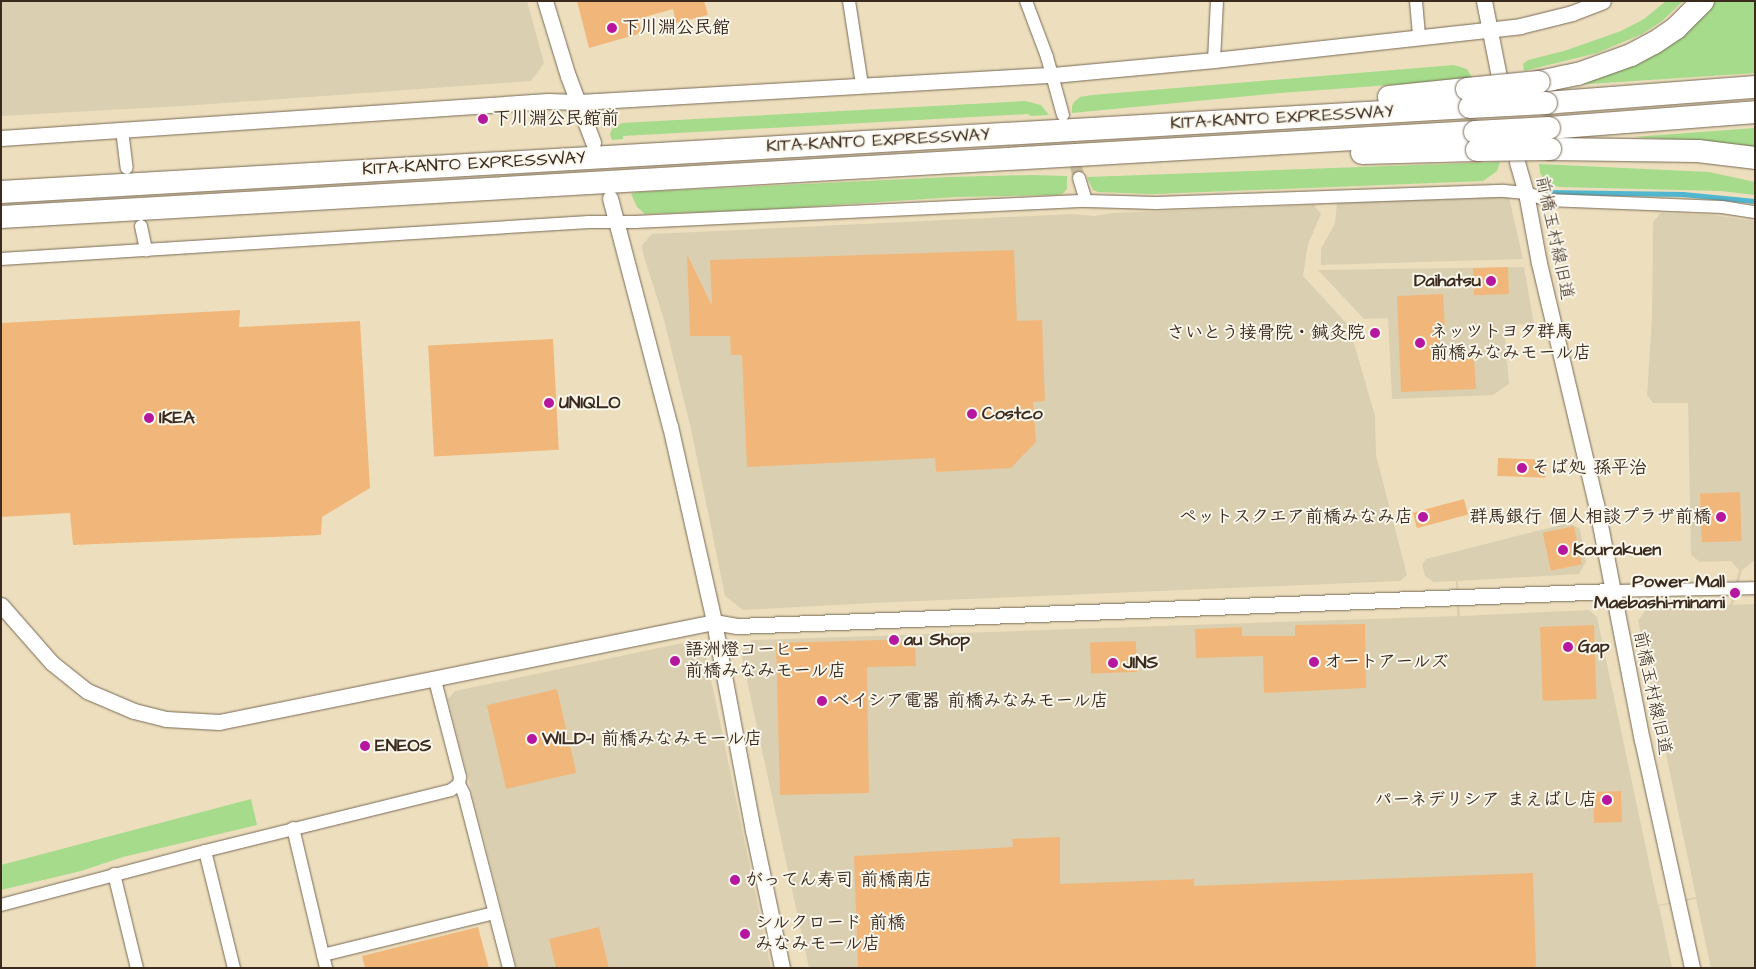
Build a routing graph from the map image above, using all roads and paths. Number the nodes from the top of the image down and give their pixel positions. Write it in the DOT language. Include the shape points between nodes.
graph roads {
  1 [pos="545,1"];
  2 [pos="850,1"];
  3 [pos="1026,1"];
  4 [pos="1217,1"];
  5 [pos="1416,1"];
  6 [pos="1484,1"];
  7 [pos="1602,1"];
  8 [pos="1703,1"];
  9 [pos="1490,29"];
  10 [pos="1419,38"];
  11 [pos="1214,60"];
  12 [pos="1053,75"];
  13 [pos="1499,77"];
  14 [pos="862,85"];
  15 [pos="1755,87"];
  16 [pos="1542,92"];
  17 [pos="578,102"];
  18 [pos="1755,112"];
  19 [pos="1063,115"];
  20 [pos="122,130"];
  21 [pos="1,138"];
  22 [pos="1550,138"];
  23 [pos="593,142"];
  24 [pos="1755,158"];
  25 [pos="1517,162"];
  26 [pos="127,168"];
  27 [pos="1079,178"];
  28 [pos="1,192"];
  29 [pos="1526,193"];
  30 [pos="610,198"];
  31 [pos="1086,201"];
  32 [pos="1755,212"];
  33 [pos="1,218"];
  34 [pos="618,221"];
  35 [pos="141,226"];
  36 [pos="146,250"];
  37 [pos="1,259"];
  38 [pos="1755,588"];
  39 [pos="1612,591"];
  40 [pos="1,605"];
  41 [pos="714,622"];
  42 [pos="435,680"];
  43 [pos="459,784"];
  44 [pos="293,828"];
  45 [pos="205,851"];
  46 [pos="114,874"];
  47 [pos="1,905"];
  48 [pos="494,913"];
  49 [pos="325,962"];
  50 [pos="137,968"];
  51 [pos="234,968"];
  52 [pos="509,968"];
  53 [pos="782,968"];
  54 [pos="1692,968"];
  1 -- 17 [label="street"];
  2 -- 14 [label="street"];
  3 -- 12 [label="street"];
  4 -- 11 [label="street"];
  5 -- 10 [label="street"];
  6 -- 9 [label="street"];
  7 -- 9 [label="street" via="1572,14"];
  8 -- 16 [label="highway" via="1676,28 1654,43"];
  9 -- 10 [label="street"];
  9 -- 13 [label="street"];
  10 -- 11 [label="street"];
  11 -- 12 [label="street"];
  12 -- 14 [label="street"];
  12 -- 19 [label="street"];
  14 -- 17 [label="street"];
  15 -- 16 [label="highway"];
  16 -- 28 [label="highway, KITA-KANTO EXPRESSWAY, bridge" via="1128,127"];
  17 -- 20 [label="street" via="548,101"];
  17 -- 23 [label="street"];
  18 -- 22 [label="highway"];
  20 -- 21 [label="street"];
  20 -- 26 [label="street"];
  22 -- 24 [label="highway"];
  22 -- 33 [label="highway, KITA-KANTO EXPRESSWAY, bridge" via="1476,141 1364,153 1156,150"];
  25 -- 29 [label="street, 前橋玉村線旧道"];
  27 -- 31 [label="street"];
  29 -- 31 [label="street" via="1495,191 1156,203"];
  29 -- 32 [label="street" via="1546,200 1712,207"];
  29 -- 39 [label="street, 前橋玉村線旧道" via="1539,263 1596,504"];
  30 -- 34 [label="street"];
  31 -- 34 [label="street"];
  34 -- 36 [label="street"];
  34 -- 41 [label="street" via="634,296 670,426"];
  35 -- 36 [label="street"];
  36 -- 37 [label="street"];
  38 -- 39 [label="street"];
  39 -- 41 [label="street" via="737,626"];
  39 -- 54 [label="street, 前橋玉村線旧道"];
  40 -- 42 [label="street" via="52,663 87,691 134,711 166,719 219,722"];
  41 -- 42 [label="street"];
  41 -- 53 [label="street"];
  42 -- 43 [label="street" via="460,777"];
  43 -- 44 [label="street" via="451,790"];
  43 -- 48 [label="street"];
  44 -- 45 [label="street"];
  44 -- 49 [label="street"];
  45 -- 46 [label="street"];
  45 -- 51 [label="street"];
  46 -- 47 [label="street"];
  46 -- 50 [label="street"];
  48 -- 49 [label="street"];
  48 -- 52 [label="street"];
}
